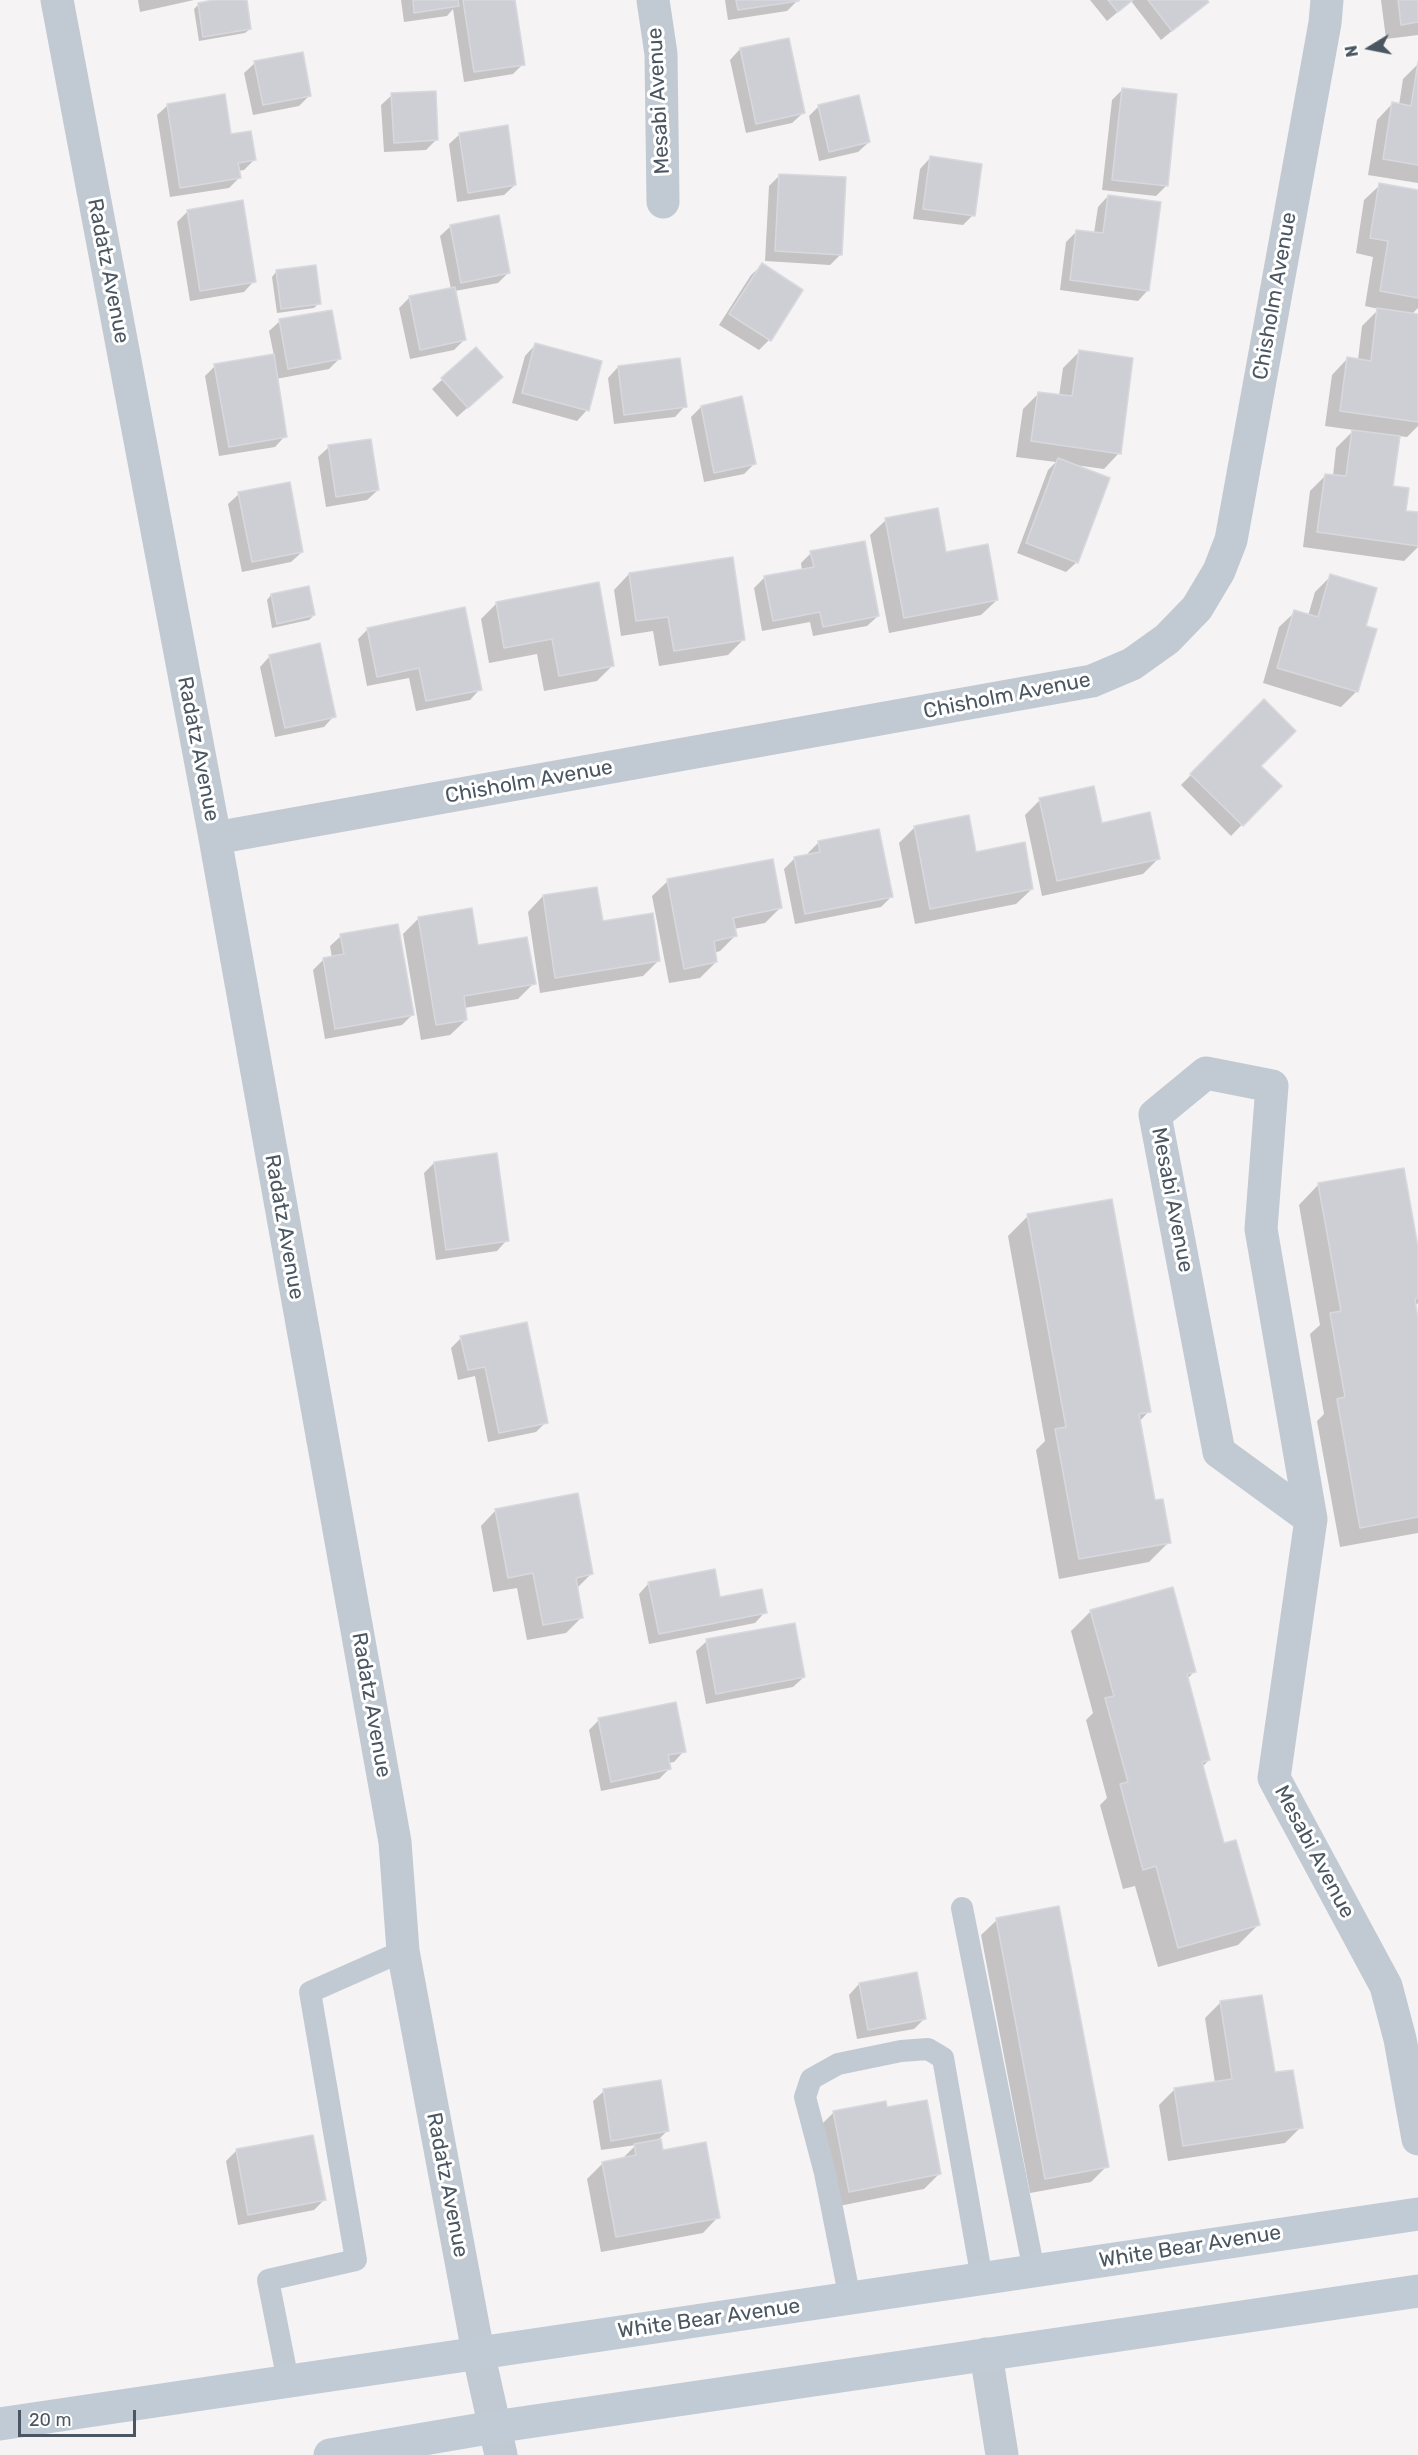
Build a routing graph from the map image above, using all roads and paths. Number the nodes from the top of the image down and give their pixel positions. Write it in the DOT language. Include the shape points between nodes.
graph roads {
  1 [pos="57,0"];
  2 [pos="653,0"];
  3 [pos="1327,0"];
  4 [pos="663,202"];
  5 [pos="215,838"];
  6 [pos="1311,1519"];
  7 [pos="962,1908"];
  8 [pos="403,1951"];
  9 [pos="1418,2139"];
  10 [pos="1418,2214"];
  11 [pos="1034,2271"];
  12 [pos="982,2279"];
  13 [pos="1418,2290"];
  14 [pos="850,2299"];
  15 [pos="478,2352"];
  16 [pos="986,2354"];
  17 [pos="288,2381"];
  18 [pos="0,2424"];
  19 [pos="498,2441"];
  20 [pos="330,2455"];
  21 [pos="1002,2455"];
  1 -- 5 [label="street, Radatz Avenue"];
  2 -- 4 [label="street, Mesabi Avenue" via="661,54"];
  3 -- 5 [label="street, Chisholm Avenue" via="1231,540 1219,571 1197,608 1167,639 1132,664 1092,681"];
  5 -- 8 [label="street, Radatz Avenue" via="395,1842"];
  6 -- 6 [label="street, Mesabi Avenue" via="1261,1229 1272,1086 1206,1073 1155,1115 1219,1452"];
  6 -- 9 [label="street, Mesabi Avenue" via="1274,1778 1386,1986"];
  7 -- 11 [label="lane"];
  8 -- 15 [label="street, Radatz Avenue"];
  8 -- 17 [label="lane" via="310,1992 356,2260 268,2280"];
  10 -- 11 [label="main road, White Bear Avenue"];
  11 -- 12 [label="main road, White Bear Avenue"];
  12 -- 14 [label="main road, White Bear Avenue"];
  12 -- 14 [label="lane" via="942,2058 928,2049 901,2051 838,2064 811,2079 805,2097"];
  13 -- 16 [label="main road"];
  14 -- 15 [label="main road, White Bear Avenue"];
  15 -- 17 [label="main road, White Bear Avenue"];
  15 -- 19 [label="street, Radatz Avenue"];
  16 -- 19 [label="main road"];
  16 -- 21 [label="street"];
  17 -- 18 [label="main road, White Bear Avenue"];
  19 -- 20 [label="main road"];
}
